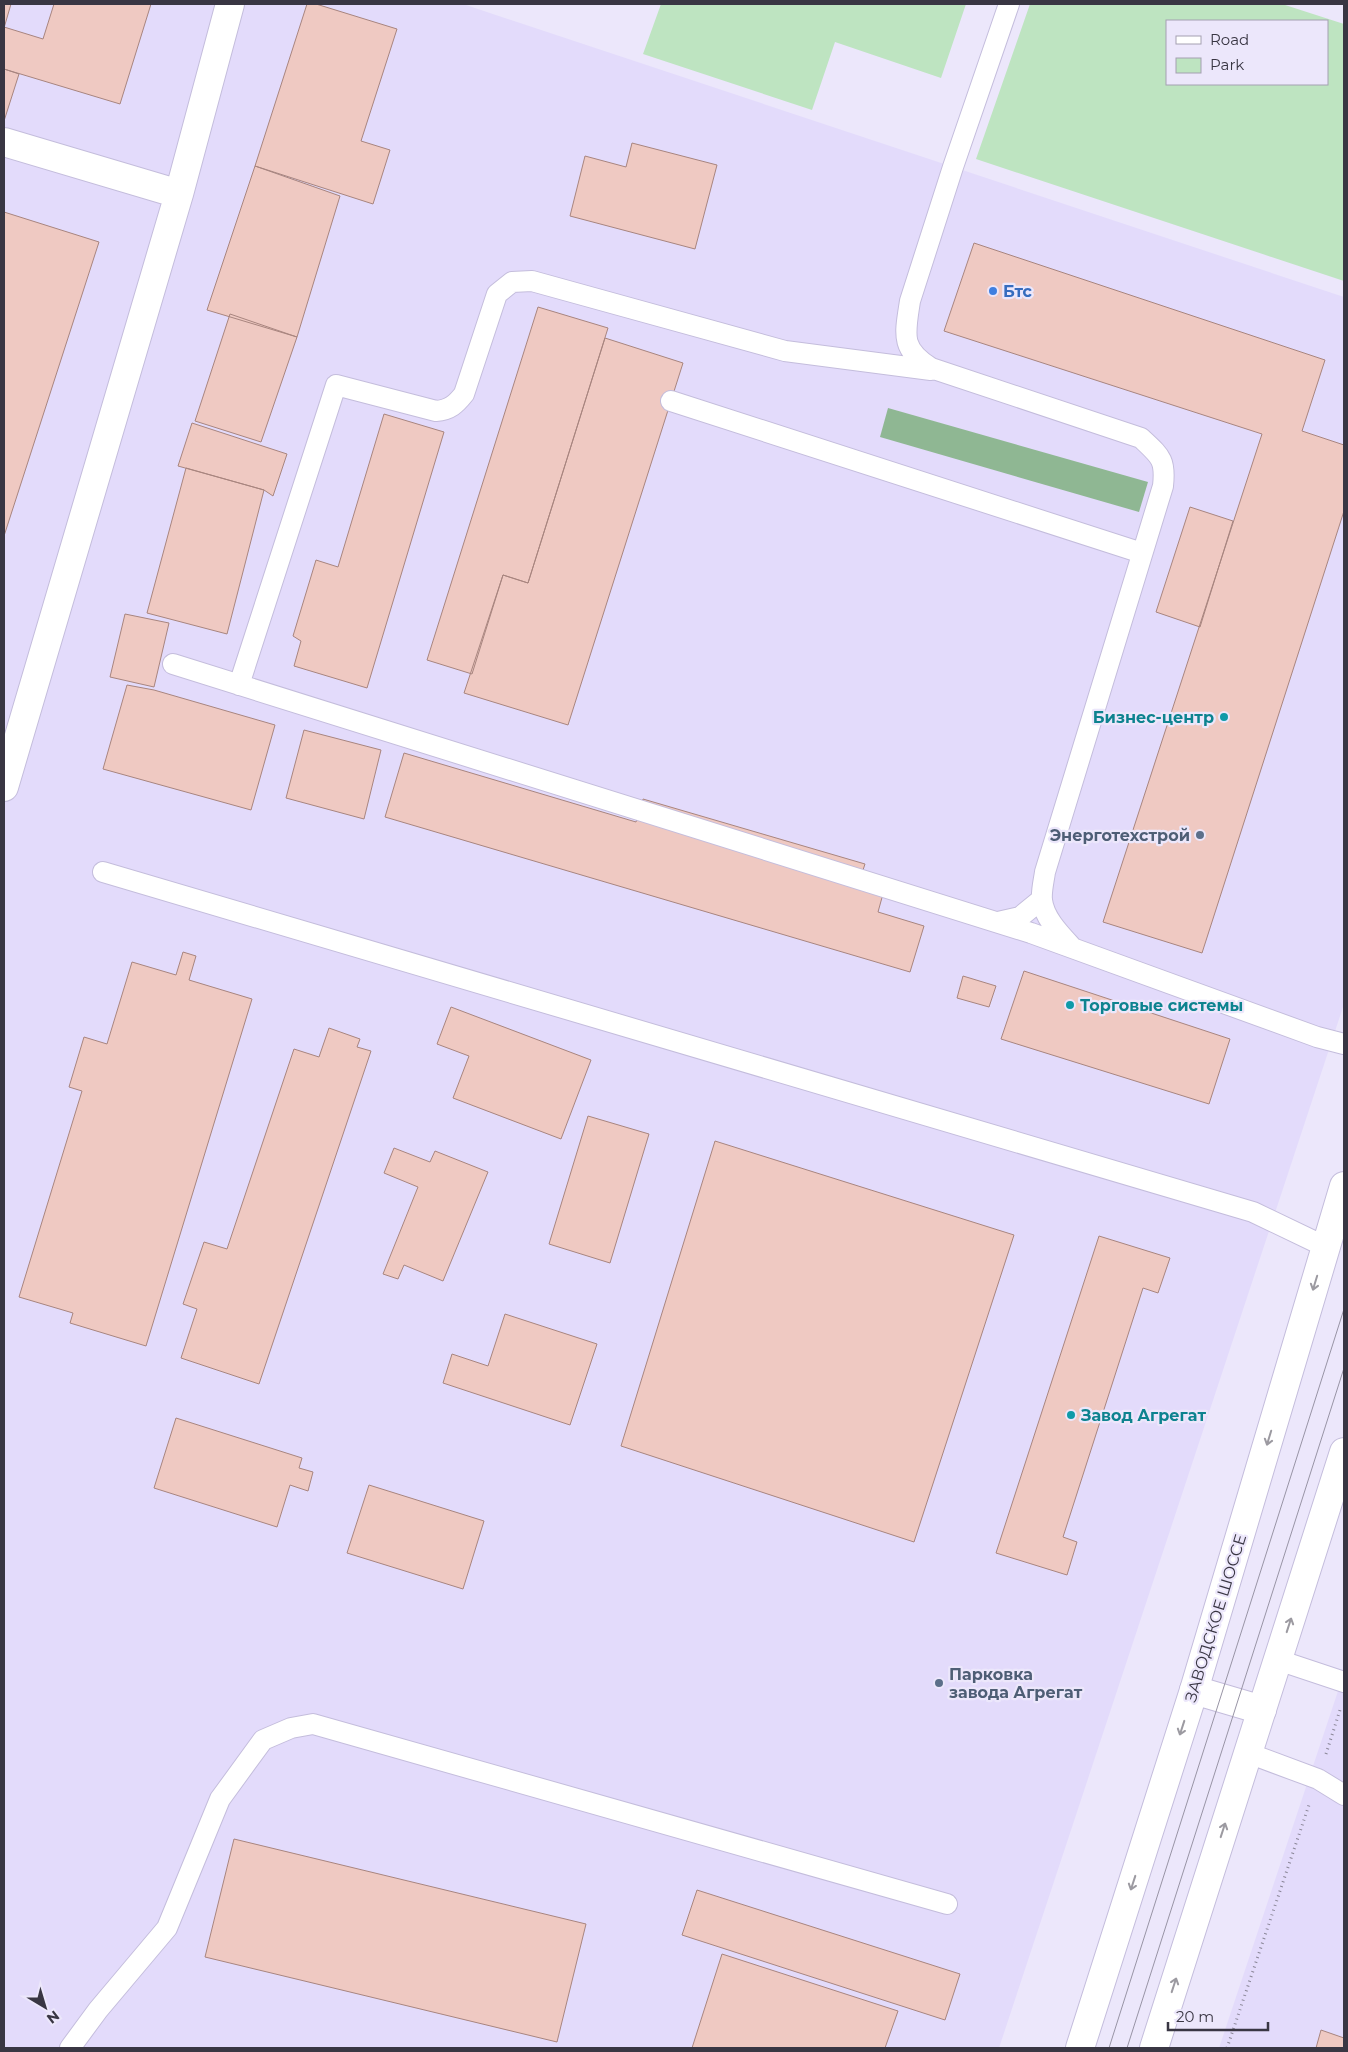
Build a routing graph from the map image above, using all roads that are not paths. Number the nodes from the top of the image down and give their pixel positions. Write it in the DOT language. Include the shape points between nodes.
graph roads {
  1 [pos="230,4"];
  2 [pos="1009,4"];
  3 [pos="4,142"];
  4 [pos="179,194"];
  5 [pos="940,372"];
  6 [pos="670,401"];
  7 [pos="1142,553"];
  8 [pos="173,664"];
  9 [pos="240,685"];
  10 [pos="4,787"];
  11 [pos="103,872"];
  12 [pos="1042,899"];
  13 [pos="998,922"];
  14 [pos="1072,948"];
  15 [pos="1344,1044"];
  16 [pos="1344,1186"];
  17 [pos="1326,1247"];
  18 [pos="1344,1452"];
  19 [pos="1278,1660"];
  20 [pos="1344,1682"];
  21 [pos="1194,1690"];
  22 [pos="1262,1710"];
  23 [pos="1248,1753"];
  24 [pos="1344,1795"];
  25 [pos="947,1904"];
  26 [pos="70,2048"];
  27 [pos="1080,2048"];
  28 [pos="1154,2048"];
  1 -- 4 [label="main road"];
  2 -- 5 [label="lane" via="910,301 907,344 918,360"];
  3 -- 4 [label="main road"];
  4 -- 10 [label="main road"];
  5 -- 7 [label="lane" via="1141,438 1157,453 1165,468 1163,486"];
  5 -- 9 [label="lane" via="785,350 532,281 512,282 498,294 464,394 456,405 436,411 336,385"];
  6 -- 7 [label="lane"];
  7 -- 12 [label="lane" via="1046,872"];
  8 -- 9 [label="lane"];
  9 -- 13 [label="lane"];
  11 -- 17 [label="lane" via="1253,1212"];
  12 -- 13 [label="lane" via="1020,917"];
  12 -- 14 [label="lane" via="1047,915"];
  13 -- 14 [label="lane"];
  14 -- 15 [label="lane"];
  16 -- 17 [label="main road, ЗАВОДСКОЕ ШОССЕ"];
  17 -- 21 [label="main road, ЗАВОДСКОЕ ШОССЕ, one-way"];
  19 -- 18 [label="main road, one-way"];
  19 -- 20 [label="lane"];
  19 -- 22 [label="main road"];
  21 -- 22 [label="main road"];
  21 -- 27 [label="main road, ЗАВОДСКОЕ ШОССЕ, one-way"];
  22 -- 23 [label="main road"];
  23 -- 24 [label="lane" via="1318,1779"];
  28 -- 23 [label="main road, one-way"];
  25 -- 26 [label="lane" via="313,1724 292,1728 264,1740 220,1799 167,1928"];
}
